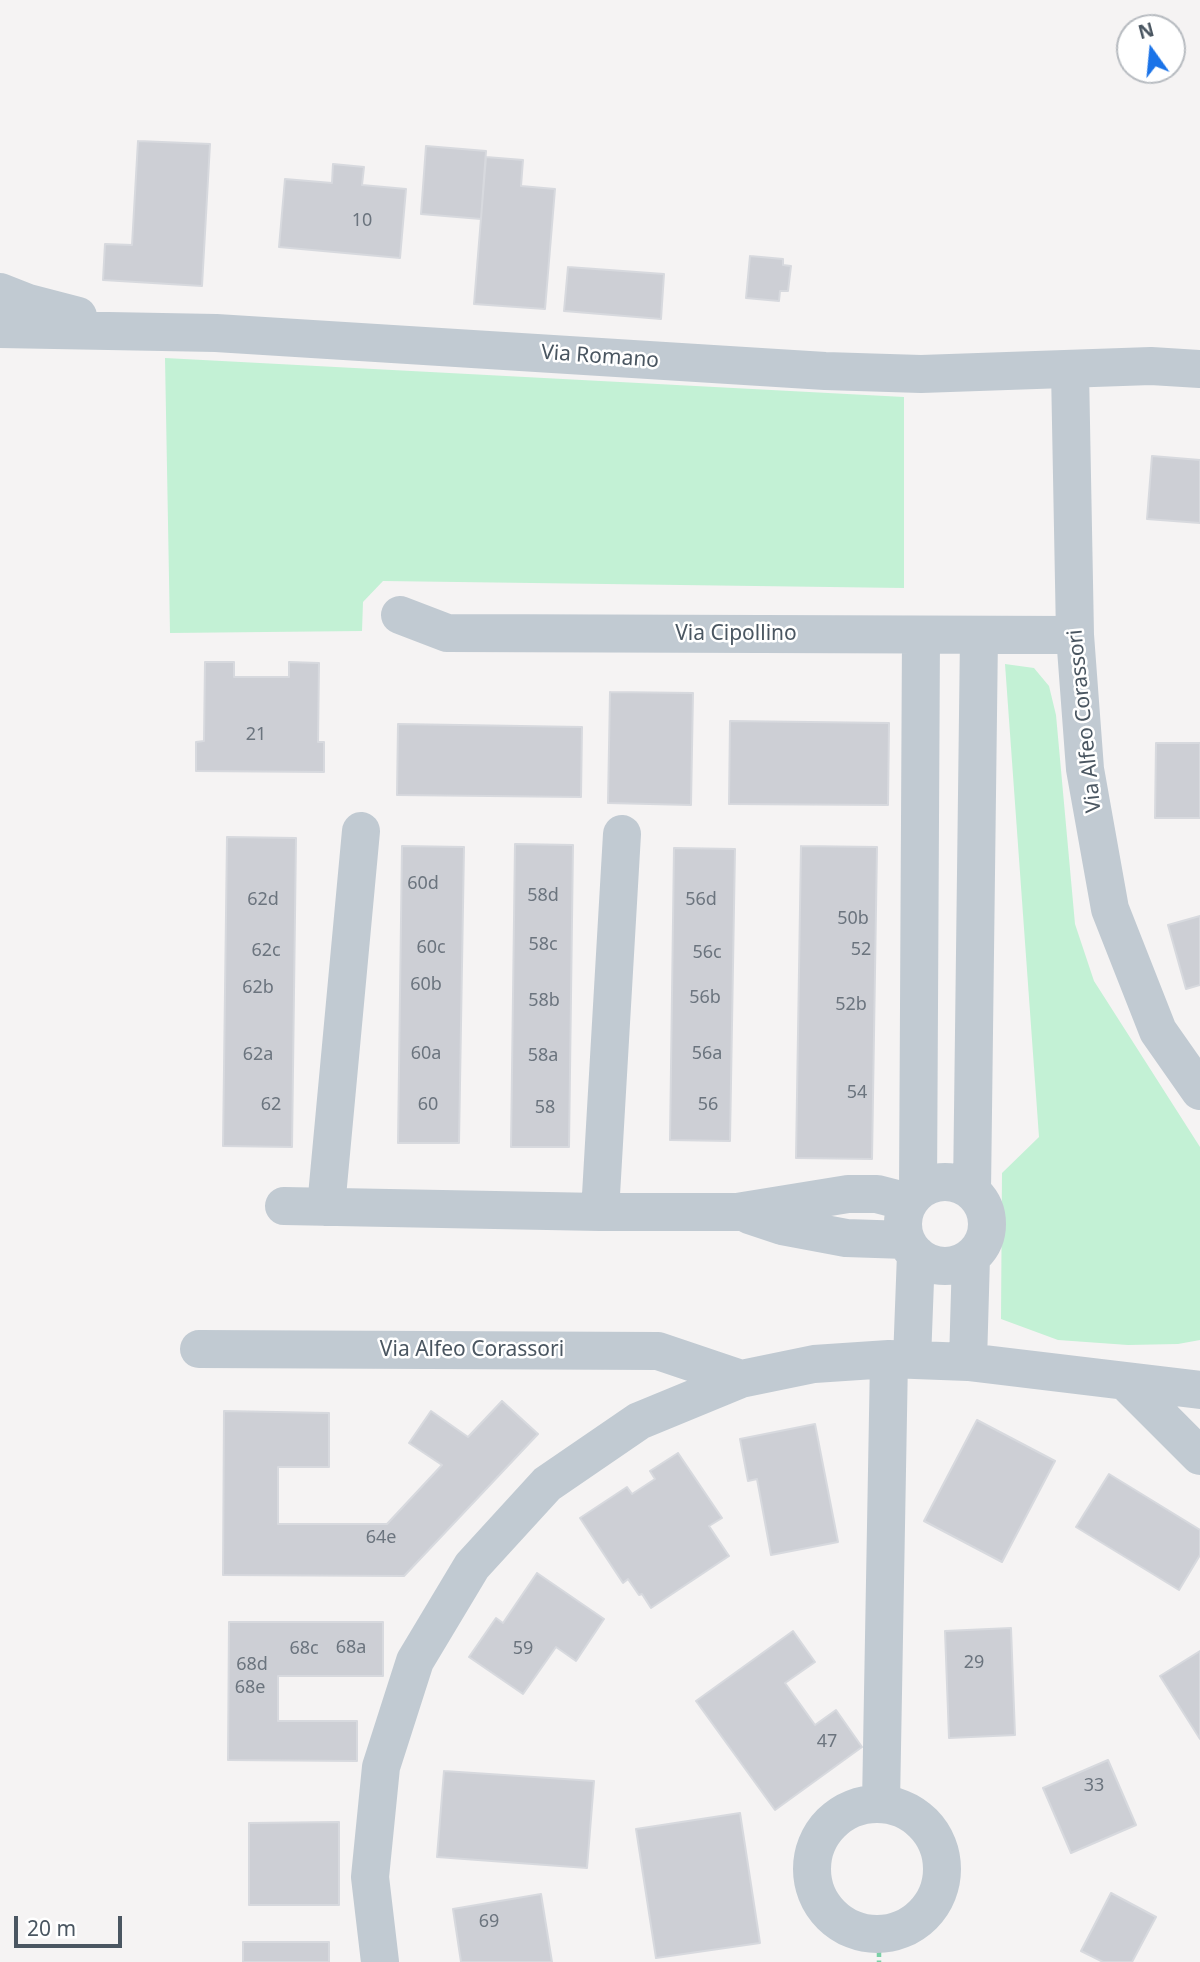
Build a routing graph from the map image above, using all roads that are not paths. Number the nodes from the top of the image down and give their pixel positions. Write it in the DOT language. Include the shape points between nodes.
graph roads {
  1 [pos="0,292"];
  2 [pos="0,329"];
  3 [pos="134,330"];
  4 [pos="1200,369"];
  5 [pos="1070,370"];
  6 [pos="400,615"];
  7 [pos="921,635"];
  8 [pos="979,635"];
  9 [pos="1075,635"];
  10 [pos="361,831"];
  11 [pos="622,834"];
  12 [pos="1200,1091"];
  13 [pos="972,1192"];
  14 [pos="913,1196"];
  15 [pos="284,1206"];
  16 [pos="326,1207"];
  17 [pos="600,1212"];
  18 [pos="737,1212"];
  19 [pos="911,1247"];
  20 [pos="971,1257"];
  21 [pos="198,1349"];
  22 [pos="900,1360"];
  23 [pos="968,1362"];
  24 [pos="741,1379"];
  25 [pos="1125,1381"];
  26 [pos="1200,1390"];
  27 [pos="1200,1456"];
  28 [pos="881,1804"];
  29 [pos="879,1948"];
  30 [pos="380,1962"];
  1 -- 3 [label="street"];
  2 -- 3 [label="street, Via Romano"];
  3 -- 5 [label="street, Via Romano" via="825,371"];
  4 -- 5 [label="street, Via Romano"];
  5 -- 9 [label="street, Via Alfeo Corassori"];
  6 -- 7 [label="street, Via Cipollino" via="447,633"];
  7 -- 8 [label="street, Via Cipollino"];
  7 -- 14 [label="street"];
  8 -- 9 [label="street, Via Cipollino"];
  8 -- 13 [label="street"];
  9 -- 12 [label="street, Via Alfeo Corassori" via="1085,769 1110,909 1157,1031"];
  10 -- 16 [label="street"];
  11 -- 17 [label="street"];
  13 -- 14 [label="street" via="951,1182 928,1185"];
  13 -- 20 [label="street" via="980,1200 987,1224 985,1237"];
  14 -- 18 [label="street" via="848,1194"];
  14 -- 19 [label="street" via="902,1227"];
  15 -- 16 [label="street"];
  16 -- 17 [label="street"];
  17 -- 18 [label="street"];
  18 -- 19 [label="street" via="782,1226"];
  19 -- 20 [label="street" via="937,1265 949,1266"];
  19 -- 22 [label="street"];
  20 -- 23 [label="street"];
  21 -- 24 [label="street, Via Alfeo Corassori" via="659,1351"];
  22 -- 23 [label="street"];
  22 -- 24 [label="street" via="814,1364"];
  22 -- 28 [label="street"];
  23 -- 25 [label="street"];
  24 -- 30 [label="street" via="639,1421 547,1485 472,1566 415,1661 381,1767 370,1877"];
  25 -- 26 [label="street"];
  25 -- 27 [label="street"];
  28 -- 29 [label="street" via="902,1809 921,1821 935,1839 942,1859 942,1881 934,1902 919,1919"];
  28 -- 29 [label="street" via="860,1806 825,1829 812,1868 824,1908"];
}
